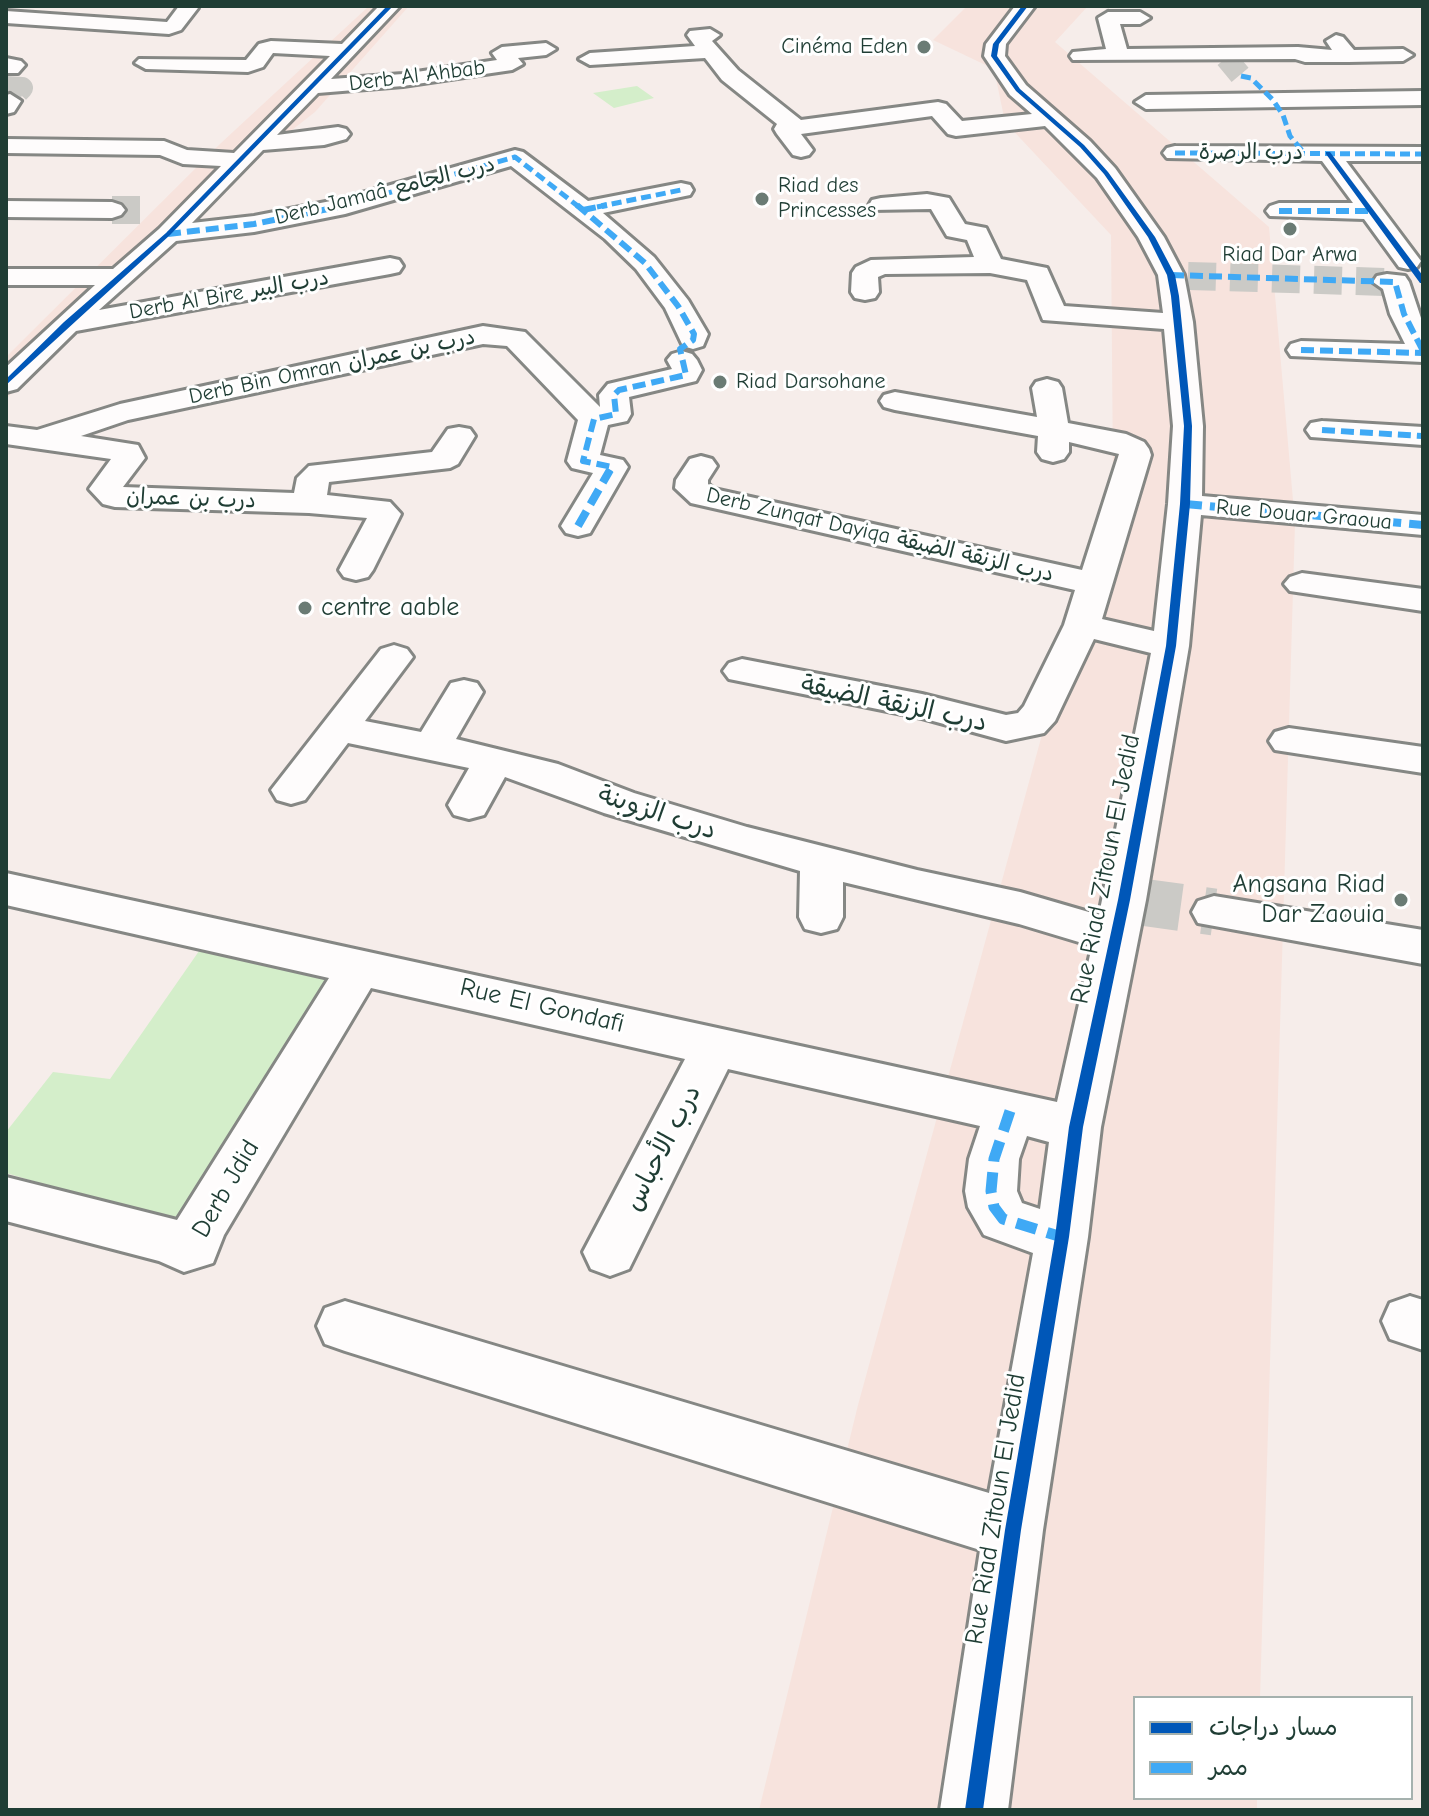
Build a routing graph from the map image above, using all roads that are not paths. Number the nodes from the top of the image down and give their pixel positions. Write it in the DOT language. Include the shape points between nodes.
graph roads {
  1 [pos="390,6"];
  2 [pos="1025,6"];
  3 [pos="188,8"];
  4 [pos="105,15"];
  5 [pos="6,17"];
  6 [pos="1140,18"];
  7 [pos="546,49"];
  8 [pos="344,50"];
  9 [pos="1403,55"];
  10 [pos="1080,56"];
  11 [pos="1118,56"];
  12 [pos="1230,56"];
  13 [pos="590,59"];
  14 [pos="146,63"];
  15 [pos="309,87"];
  16 [pos="1423,98"];
  17 [pos="1274,101"];
  18 [pos="1146,102"];
  19 [pos="1052,118"];
  20 [pos="795,127"];
  21 [pos="338,134"];
  22 [pos="801,150"];
  23 [pos="246,152"];
  24 [pos="1175,153"];
  25 [pos="1316,153"];
  26 [pos="1423,154"];
  27 [pos="10,156"];
  28 [pos="681,190"];
  29 [pos="881,205"];
  30 [pos="6,209"];
  31 [pos="112,210"];
  32 [pos="583,210"];
  33 [pos="1279,211"];
  34 [pos="1370,211"];
  35 [pos="166,222"];
  36 [pos="990,265"];
  37 [pos="390,266"];
  38 [pos="6,277"];
  39 [pos="118,277"];
  40 [pos="1409,277"];
  41 [pos="865,292"];
  42 [pos="1179,322"];
  43 [pos="67,324"];
  44 [pos="1301,350"];
  45 [pos="1423,352"];
  46 [pos="20,357"];
  47 [pos="6,383"];
  48 [pos="1047,388"];
  49 [pos="895,401"];
  50 [pos="594,419"];
  51 [pos="1322,430"];
  52 [pos="6,435"];
  53 [pos="459,436"];
  54 [pos="1423,436"];
  55 [pos="41,439"];
  56 [pos="1053,441"];
  57 [pos="701,466"];
  58 [pos="309,503"];
  59 [pos="1185,504"];
  60 [pos="1423,525"];
  61 [pos="578,526"];
  62 [pos="356,570"];
  63 [pos="1095,584"];
  64 [pos="1302,584"];
  65 [pos="1423,600"];
  66 [pos="1082,625"];
  67 [pos="1171,646"];
  68 [pos="394,657"];
  69 [pos="742,671"];
  70 [pos="464,692"];
  71 [pos="341,729"];
  72 [pos="1289,741"];
  73 [pos="432,747"];
  74 [pos="494,760"];
  75 [pos="1423,760"];
  76 [pos="291,790"];
  77 [pos="469,805"];
  78 [pos="822,860"];
  79 [pos="6,889"];
  80 [pos="1125,912"];
  81 [pos="1214,912"];
  82 [pos="821,917"];
  83 [pos="1423,947"];
  84 [pos="361,966"];
  85 [pos="716,1045"];
  86 [pos="1010,1111"];
  87 [pos="1076,1127"];
  88 [pos="6,1199"];
  89 [pos="1062,1237"];
  90 [pos="610,1252"];
  91 [pos="345,1326"];
  92 [pos="1013,1530"];
  93 [pos="974,1810"];
  1 -- 8 [label="street"];
  2 -- 19 [label="street, Rue Riad Zitoun El Jedid" via="996,44 994,56 1018,90"];
  3 -- 4 [label="street" via="169,28"];
  4 -- 5 [label="street"];
  6 -- 11 [label="street" via="1108,18"];
  7 -- 15 [label="street, Derb Al Ahbab" via="502,53 518,72"];
  8 -- 14 [label="street" via="271,47 248,66"];
  8 -- 15 [label="street"];
  9 -- 12 [label="street" via="1342,48 1305,56"];
  10 -- 11 [label="street"];
  11 -- 12 [label="street"];
  12 -- 17 [label="street"];
  13 -- 20 [label="street" via="710,43 730,75"];
  15 -- 23 [label="street"];
  16 -- 17 [label="street"];
  17 -- 18 [label="street"];
  17 -- 25 [label="street" via="1290,136"];
  19 -- 20 [label="street" via="956,129 938,109"];
  19 -- 42 [label="street, Rue Riad Zitoun El Jedid" via="1106,173 1180,276"];
  20 -- 22 [label="street" via="785,129"];
  21 -- 23 [label="street"];
  23 -- 27 [label="street" via="183,157 164,148 31,146"];
  23 -- 35 [label="street" via="194,208"];
  24 -- 25 [label="street, درب الرصرة"];
  25 -- 26 [label="street, درب الرصرة"];
  25 -- 34 [label="street"];
  28 -- 32 [label="street"];
  29 -- 36 [label="street" via="940,203 956,231 977,233"];
  30 -- 31 [label="street"];
  32 -- 35 [label="street, Derb Jamaâ درب الجامع" via="515,157 345,206 254,224"];
  32 -- 50 [label="street, Derb Jamaâ درب الجامع" via="645,263 694,334 686,375 619,390 614,395 617,413"];
  33 -- 34 [label="street"];
  34 -- 40 [label="street"];
  35 -- 39 [label="street"];
  36 -- 41 [label="street" via="880,266 865,273"];
  36 -- 42 [label="street" via="1038,274 1053,314"];
  37 -- 43 [label="street, Derb Al Bire درب البير" via="318,288"];
  38 -- 39 [label="street"];
  39 -- 43 [label="street"];
  40 -- 45 [label="street" via="1404,314"];
  42 -- 59 [label="street, Rue Riad Zitoun El Jedid" via="1188,426"];
  43 -- 46 [label="street"];
  44 -- 45 [label="street"];
  46 -- 47 [label="street"];
  48 -- 56 [label="street"];
  49 -- 56 [label="street"];
  50 -- 55 [label="street, Derb Bin Omran درب بن عمران" via="515,338 483,335 120,413"];
  50 -- 61 [label="street, Derb Jamaâ درب الجامع" via="583,461 612,467"];
  51 -- 54 [label="street"];
  52 -- 55 [label="street, درب بن عمران"];
  53 -- 58 [label="street" via="439,461 320,473 313,478"];
  55 -- 58 [label="street, درب بن عمران" via="127,452 129,458 105,489 115,497"];
  56 -- 63 [label="street" via="1115,441 1135,455"];
  57 -- 63 [label="street, Derb Zunqat Dayiqa درب الزنقة الضيقة" via="691,488 703,496"];
  58 -- 62 [label="street, درب بن عمران" via="373,507 384,514"];
  59 -- 60 [label="street, Rue Douar Graoua"];
  59 -- 67 [label="street, Rue Riad Zitoun El Jedid"];
  63 -- 66 [label="street"];
  64 -- 65 [label="street"];
  66 -- 67 [label="street"];
  66 -- 69 [label="street, درب الزنقة الضيقة" via="1041,712 1030,724 1006,728"];
  67 -- 80 [label="street, Rue Riad Zitoun El Jedid"];
  68 -- 71 [label="street"];
  70 -- 73 [label="street"];
  71 -- 73 [label="street, درب الزوبنة"];
  71 -- 76 [label="street"];
  72 -- 75 [label="street"];
  73 -- 74 [label="street, درب الزوبنة"];
  74 -- 77 [label="street"];
  74 -- 78 [label="street, درب الزوبنة" via="619,803"];
  78 -- 80 [label="street, درب الزوبنة" via="1020,908"];
  78 -- 82 [label="street"];
  79 -- 84 [label="street, Rue El Gondafi"];
  80 -- 87 [label="street, Rue Riad Zitoun El Jedid"];
  81 -- 83 [label="street"];
  84 -- 85 [label="street, Rue El Gondafi"];
  84 -- 88 [label="street, Derb Jdid" via="199,1229 194,1246 184,1248"];
  85 -- 86 [label="street, Rue El Gondafi"];
  85 -- 90 [label="street, درب الأحباس"];
  86 -- 87 [label="street, Rue El Gondafi"];
  86 -- 89 [label="street" via="994,1159 994,1207 1003,1219"];
  87 -- 89 [label="street, Rue Riad Zitoun El Jedid"];
  89 -- 92 [label="street, Rue Riad Zitoun El Jedid"];
  91 -- 92 [label="street"];
  92 -- 93 [label="street, Rue Riad Zitoun El Jedid"];
}
